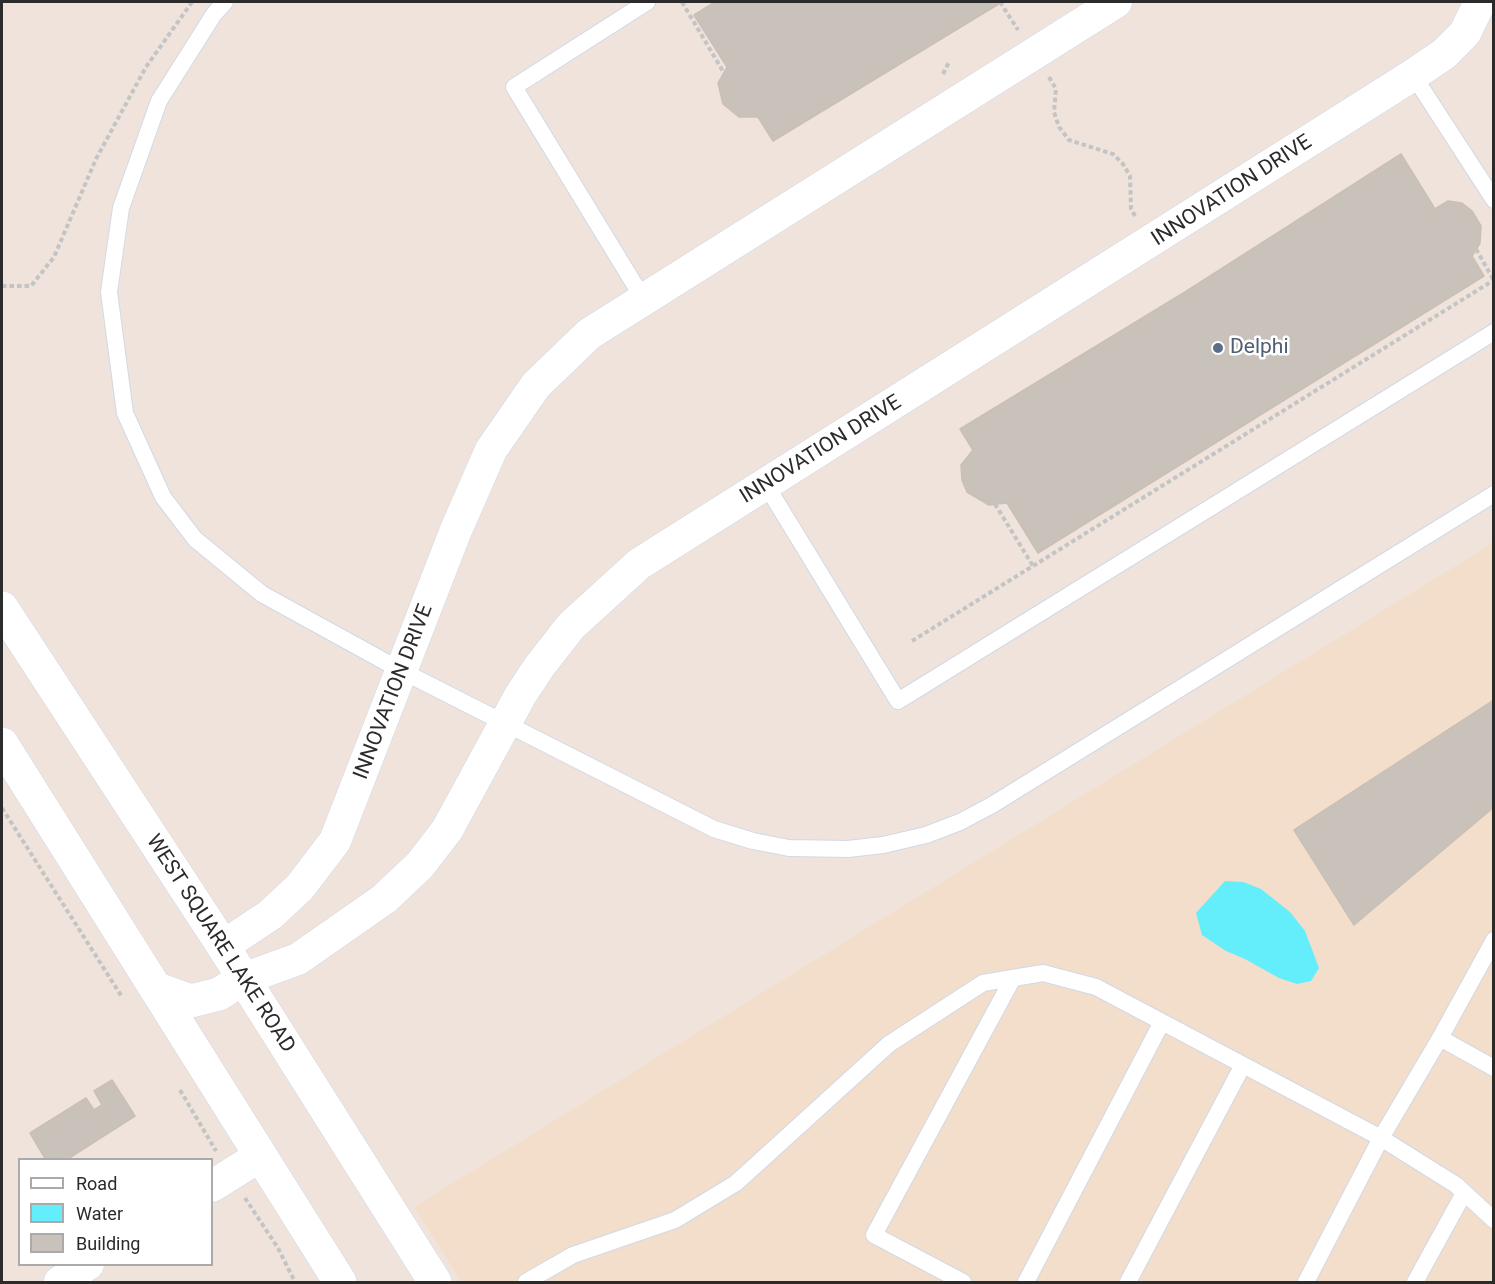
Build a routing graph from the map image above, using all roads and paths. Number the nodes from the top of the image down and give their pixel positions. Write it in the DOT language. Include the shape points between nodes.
graph roads {
  1 [pos="192,2"];
  2 [pos="225,2"];
  3 [pos="647,2"];
  4 [pos="682,2"];
  5 [pos="1000,2"];
  6 [pos="1116,2"];
  7 [pos="1480,2"];
  8 [pos="1022,37"];
  9 [pos="1042,70"];
  10 [pos="724,73"];
  11 [pos="1413,75"];
  12 [pos="1494,200"];
  13 [pos="1140,224"];
  14 [pos="1476,249"];
  15 [pos="1493,279"];
  16 [pos="2,286"];
  17 [pos="644,300"];
  18 [pos="1494,332"];
  19 [pos="766,485"];
  20 [pos="1494,494"];
  21 [pos="995,504"];
  22 [pos="1033,566"];
  23 [pos="2,608"];
  24 [pos="912,641"];
  25 [pos="402,671"];
  26 [pos="506,722"];
  27 [pos="2,744"];
  28 [pos="2,808"];
  29 [pos="1494,940"];
  30 [pos="223,946"];
  31 [pos="1013,978"];
  32 [pos="243,979"];
  33 [pos="155,988"];
  34 [pos="127,1006"];
  35 [pos="1162,1022"];
  36 [pos="1440,1038"];
  37 [pos="1243,1065"];
  38 [pos="1494,1068"];
  39 [pos="177,1084"];
  40 [pos="1381,1138"];
  41 [pos="217,1151"];
  42 [pos="260,1156"];
  43 [pos="213,1185"];
  44 [pos="1464,1193"];
  45 [pos="245,1199"];
  46 [pos="1494,1220"];
  47 [pos="85,1266"];
  48 [pos="60,1282"];
  49 [pos="295,1282"];
  50 [pos="340,1282"];
  51 [pos="435,1282"];
  52 [pos="526,1282"];
  53 [pos="963,1282"];
  54 [pos="1026,1282"];
  55 [pos="1128,1282"];
  56 [pos="1306,1282"];
  57 [pos="1415,1282"];
  1 -- 16 [label="path" via="146,67 96,159 54,257 31,286"];
  2 -- 25 [label="lane" via="159,101 121,208 109,292 125,413 163,497 195,539 262,594"];
  3 -- 17 [label="lane" via="514,87"];
  4 -- 10 [label="path"];
  5 -- 8 [label="path"];
  6 -- 17 [label="street, INNOVATION DRIVE"];
  7 -- 11 [label="street, INNOVATION DRIVE" via="1465,33 1444,54"];
  9 -- 13 [label="path" via="1056,89 1054,112 1069,140 1113,154 1130,176 1131,209"];
  11 -- 12 [label="lane"];
  11 -- 19 [label="street, INNOVATION DRIVE"];
  14 -- 15 [label="path"];
  15 -- 22 [label="path"];
  17 -- 25 [label="street, INNOVATION DRIVE" via="589,334 536,385 490,450"];
  18 -- 19 [label="lane" via="898,701"];
  19 -- 26 [label="street, INNOVATION DRIVE" via="639,564 571,626 539,667"];
  20 -- 26 [label="lane" via="992,805 926,835 883,845 789,848 714,829"];
  21 -- 22 [label="path"];
  22 -- 24 [label="path"];
  23 -- 30 [label="main road, WEST SQUARE LAKE ROAD"];
  25 -- 26 [label="lane"];
  25 -- 30 [label="street, INNOVATION DRIVE" via="335,841 300,887 270,915"];
  26 -- 32 [label="street, INNOVATION DRIVE" via="447,830 413,872 384,899 298,959"];
  27 -- 33 [label="main road"];
  28 -- 34 [label="path"];
  29 -- 36 [label="lane"];
  30 -- 32 [label="main road, WEST SQUARE LAKE ROAD"];
  31 -- 35 [label="lane" via="1043,973 1096,987"];
  31 -- 52 [label="lane" via="983,983 889,1044 736,1184 675,1220 573,1255"];
  31 -- 53 [label="lane" via="874,1235"];
  32 -- 33 [label="main road" via="219,994 191,1001"];
  32 -- 51 [label="main road, WEST SQUARE LAKE ROAD"];
  33 -- 42 [label="main road"];
  35 -- 37 [label="lane"];
  35 -- 54 [label="lane"];
  36 -- 38 [label="lane"];
  36 -- 40 [label="lane"];
  37 -- 40 [label="lane"];
  37 -- 55 [label="lane"];
  39 -- 41 [label="path"];
  40 -- 44 [label="lane"];
  40 -- 56 [label="lane"];
  42 -- 43 [label="street"];
  42 -- 50 [label="main road"];
  44 -- 46 [label="lane"];
  44 -- 57 [label="lane"];
  45 -- 49 [label="path"];
  47 -- 48 [label="street"];
}
